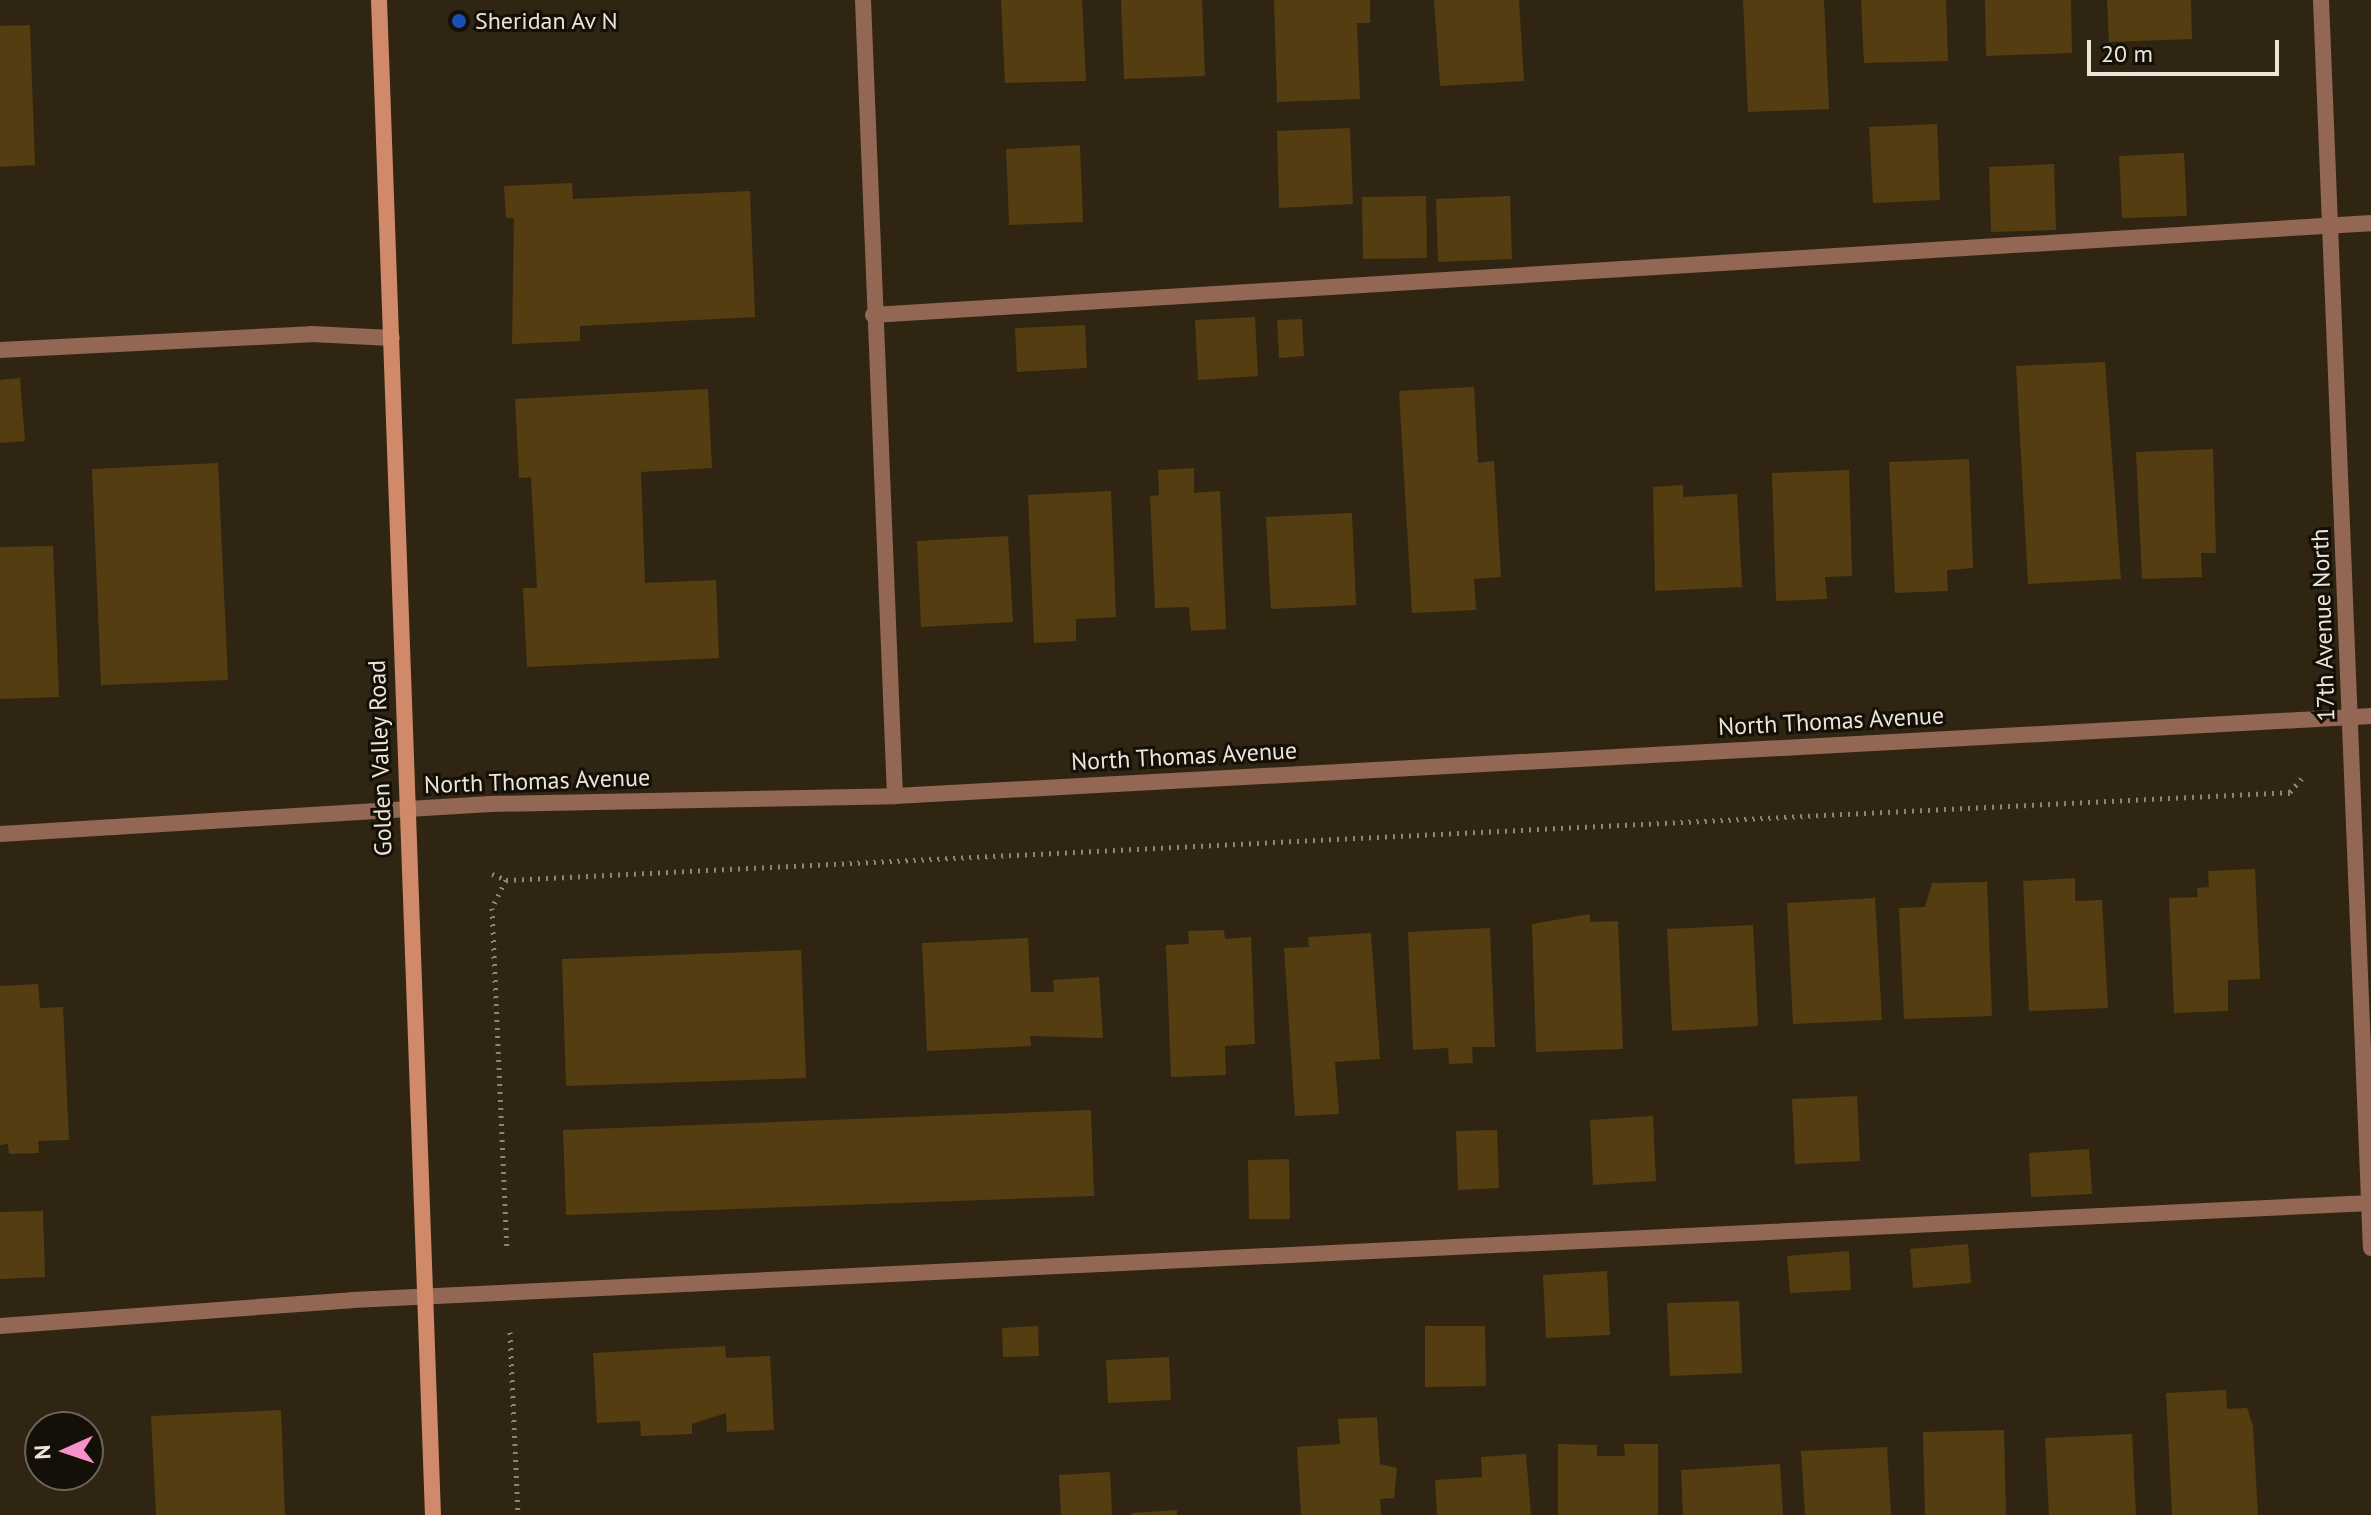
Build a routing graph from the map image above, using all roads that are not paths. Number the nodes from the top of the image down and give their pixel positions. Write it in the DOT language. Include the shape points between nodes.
graph roads {
  1 [pos="379,0"];
  2 [pos="863,0"];
  3 [pos="2321,0"];
  4 [pos="2371,223"];
  5 [pos="2332,224"];
  6 [pos="873,315"];
  7 [pos="392,338"];
  8 [pos="0,350"];
  9 [pos="2371,716"];
  10 [pos="2350,717"];
  11 [pos="895,796"];
  12 [pos="405,810"];
  13 [pos="0,834"];
  14 [pos="2370,1203"];
  15 [pos="2371,1248"];
  16 [pos="426,1301"];
  17 [pos="0,1326"];
  18 [pos="433,1515"];
  1 -- 7 [label="street, Golden Valley Road"];
  2 -- 6 [label="street"];
  3 -- 5 [label="street, 17th Avenue North"];
  4 -- 5 [label="street"];
  5 -- 6 [label="street"];
  5 -- 10 [label="street, 17th Avenue North"];
  6 -- 11 [label="street"];
  7 -- 8 [label="street" via="311,334"];
  7 -- 12 [label="street, Golden Valley Road"];
  9 -- 10 [label="street, North Thomas Avenue"];
  10 -- 11 [label="street, North Thomas Avenue"];
  10 -- 14 [label="street, 17th Avenue North"];
  11 -- 12 [label="street, North Thomas Avenue"];
  12 -- 13 [label="street, North Thomas Avenue"];
  12 -- 16 [label="street, Golden Valley Road"];
  14 -- 15 [label="street, 17th Avenue North"];
  14 -- 16 [label="street"];
  16 -- 17 [label="street" via="352,1300"];
  16 -- 18 [label="street, Golden Valley Road"];
}
